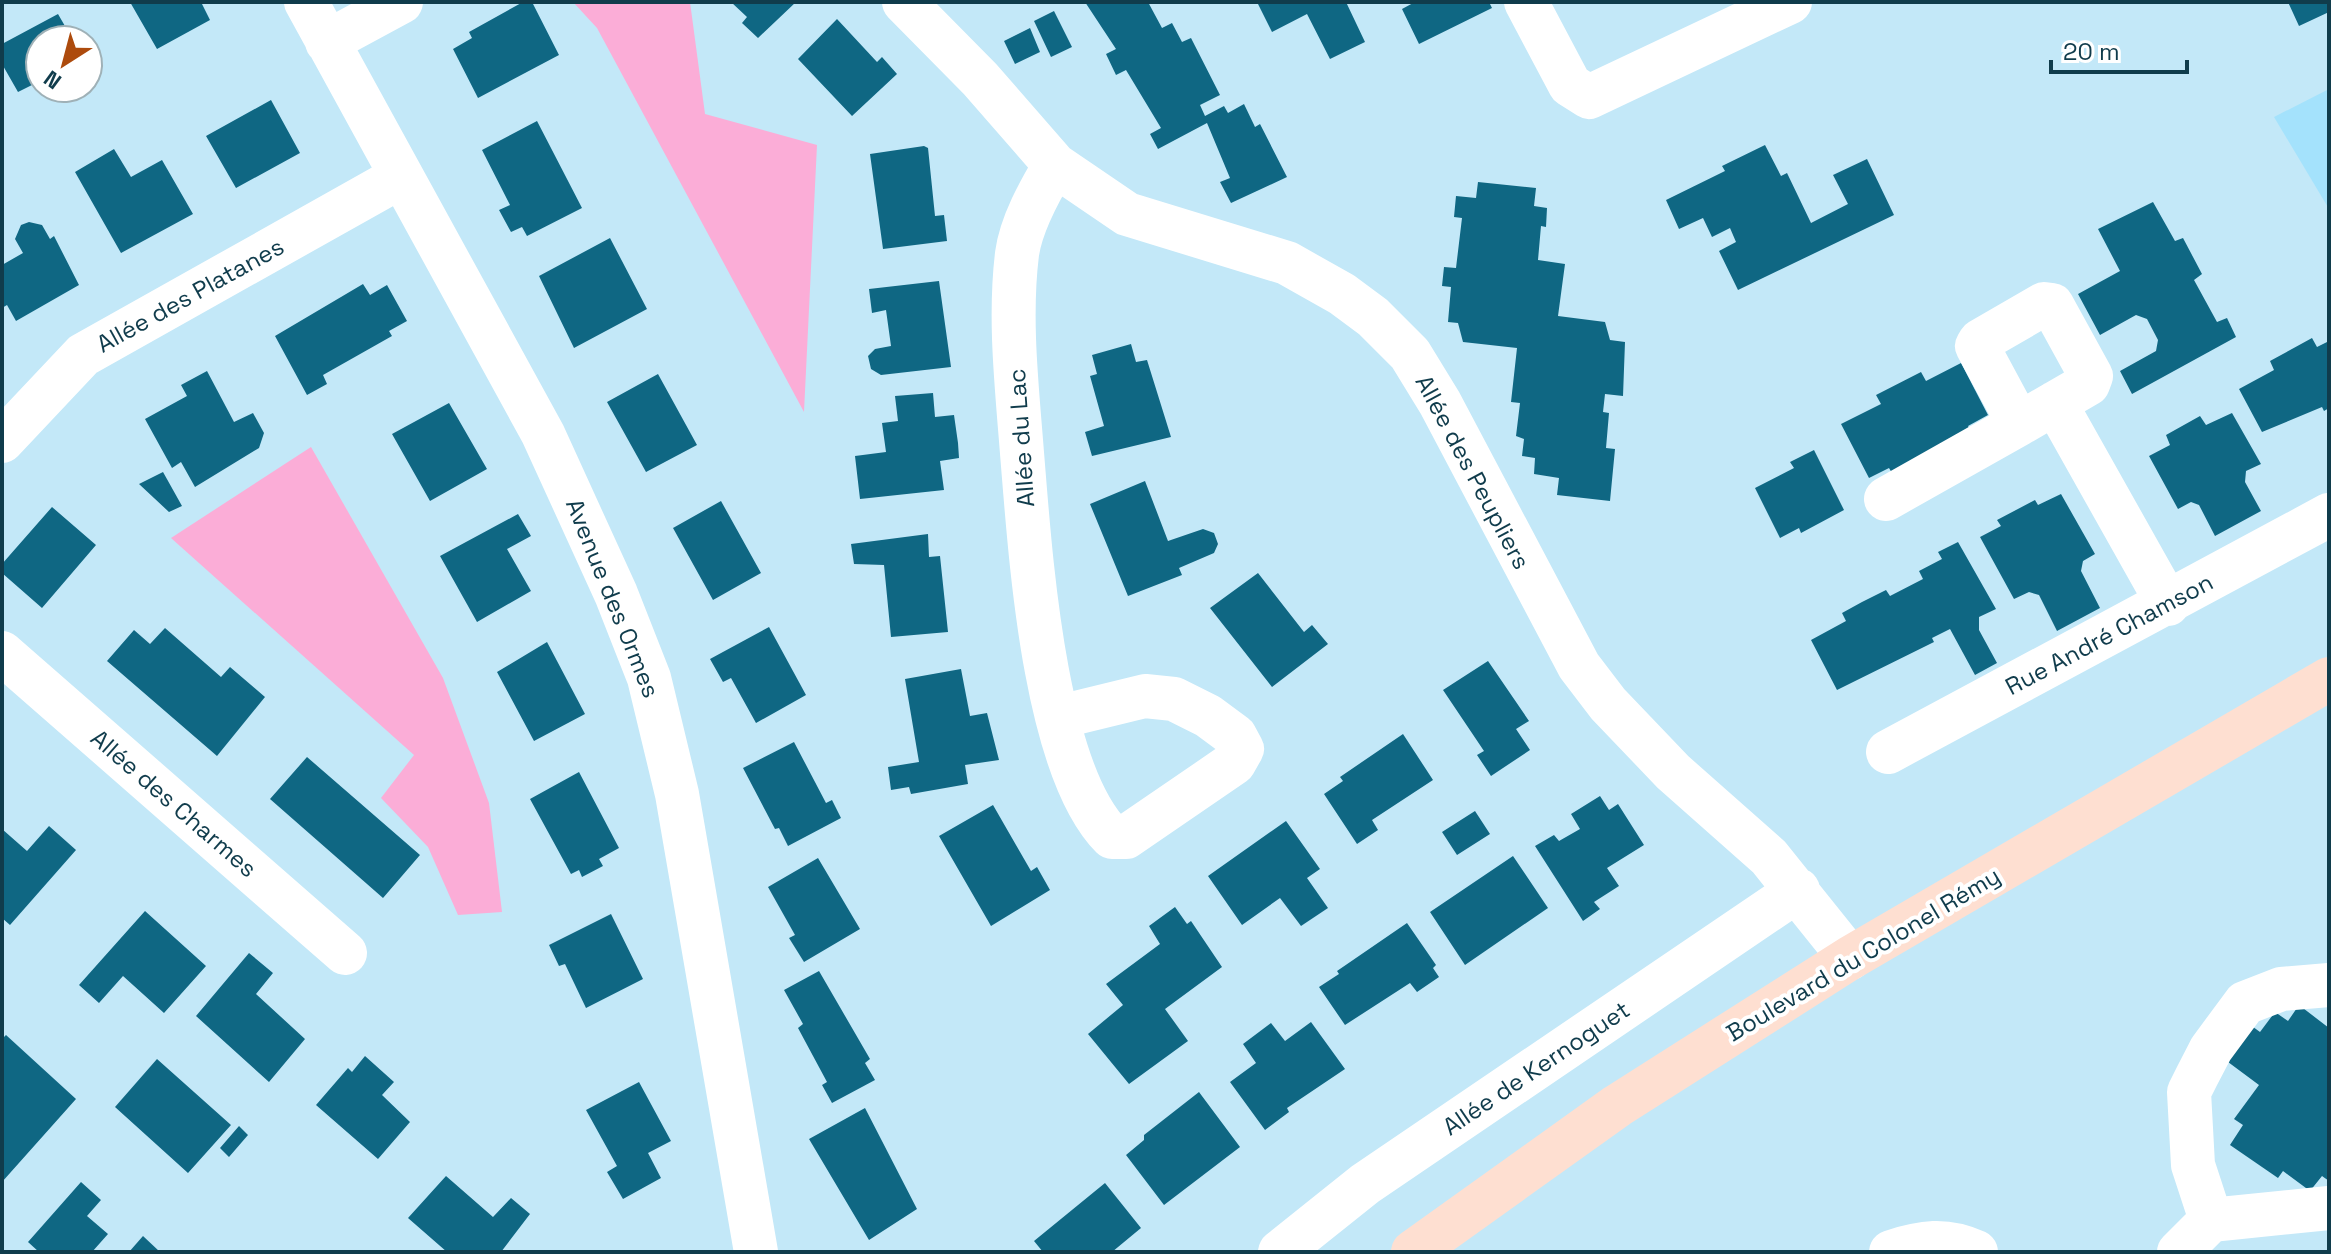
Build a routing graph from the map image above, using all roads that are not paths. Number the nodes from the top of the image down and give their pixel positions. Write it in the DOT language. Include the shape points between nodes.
graph roads {
  1 [pos="306,2"];
  2 [pos="401,2"];
  3 [pos="904,2"];
  4 [pos="1526,2"];
  5 [pos="1790,2"];
  6 [pos="327,42"];
  7 [pos="1055,165"];
  8 [pos="400,177"];
  9 [pos="2,441"];
  10 [pos="1886,499"];
  11 [pos="2329,515"];
  12 [pos="2168,604"];
  13 [pos="2,653"];
  14 [pos="2329,679"];
  15 [pos="1059,717"];
  16 [pos="1888,752"];
  17 [pos="1798,890"];
  18 [pos="345,953"];
  19 [pos="1850,958"];
  20 [pos="2329,985"];
  21 [pos="2329,1208"];
  22 [pos="2211,1220"];
  23 [pos="756,1252"];
  24 [pos="1280,1252"];
  25 [pos="1413,1252"];
  26 [pos="1891,1252"];
  27 [pos="1976,1252"];
  28 [pos="2179,1252"];
  1 -- 6 [label="street, Avenue des Ormes"];
  2 -- 6 [label="street"];
  3 -- 7 [label="street, Allée des Peupliers"];
  4 -- 5 [label="street" via="1570,85 1589,97"];
  6 -- 8 [label="street, Avenue des Ormes"];
  7 -- 15 [label="street, Allée du Lac" via="1017,251 1015,358 1032,572"];
  7 -- 17 [label="street, Allée des Peupliers" via="1127,214 1287,263 1373,317 1410,354 1440,403 1579,666 1673,772 1769,857"];
  8 -- 9 [label="street, Allée des Platanes" via="83,355"];
  8 -- 23 [label="street, Avenue des Ormes" via="543,434 649,678 677,794"];
  10 -- 12 [label="street" via="2037,413"];
  11 -- 12 [label="street, Rue André Chamson"];
  12 -- 16 [label="street, Rue André Chamson"];
  13 -- 18 [label="street, Allée des Charmes"];
  14 -- 19 [label="main road, Boulevard du Colonel Rémy"];
  17 -- 19 [label="street, Allée des Peupliers"];
  17 -- 24 [label="street, Allée de Kernoguet" via="1365,1184"];
  19 -- 25 [label="main road, Boulevard du Colonel Rémy" via="1617,1106"];
  20 -- 22 [label="street" via="2281,989 2245,1003 2193,1084 2193,1165"];
  21 -- 22 [label="street"];
  22 -- 28 [label="street"];
  26 -- 27 [label="street" via="1921,1242 1960,1244"];
}
